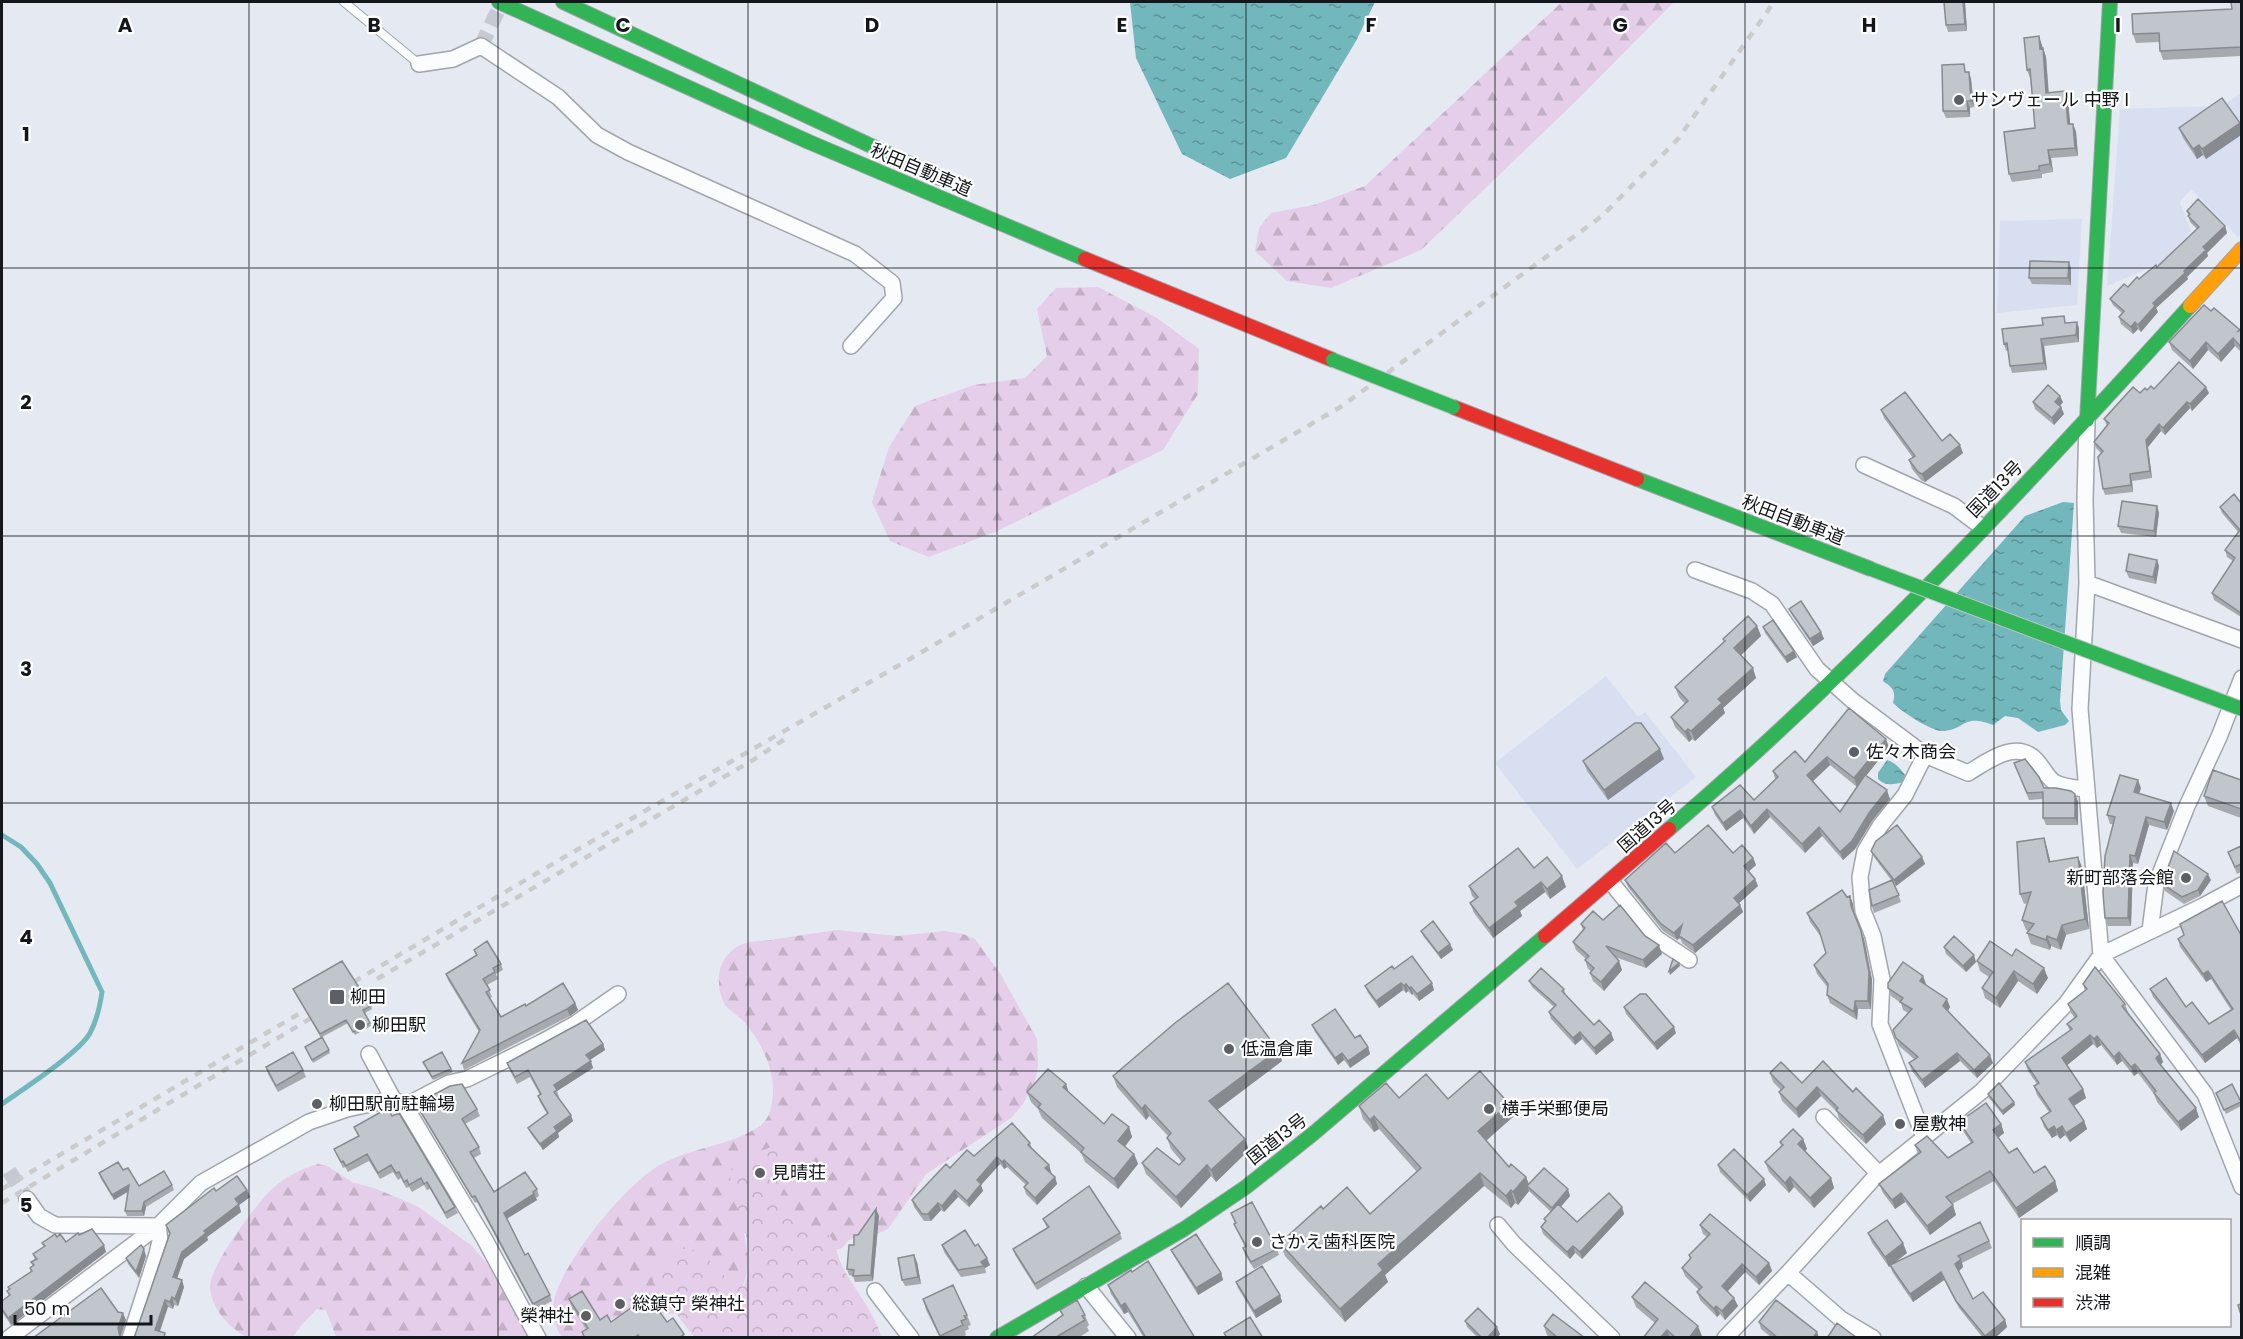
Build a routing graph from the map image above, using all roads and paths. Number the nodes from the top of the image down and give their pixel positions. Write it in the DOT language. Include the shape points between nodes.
graph roads {
  1 [pos="344,2"];
  2 [pos="499,2"];
  3 [pos="563,2"];
  4 [pos="2110,2"];
  5 [pos="419,64"];
  6 [pos="955,185"];
  7 [pos="1019,216"];
  8 [pos="2241,249"];
  9 [pos="851,346"];
  10 [pos="1333,360"];
  11 [pos="2087,420"];
  12 [pos="1864,465"];
  13 [pos="1983,528"];
  14 [pos="1695,570"];
  15 [pos="2087,583"];
  16 [pos="2241,640"];
  17 [pos="2241,678"];
  18 [pos="1830,681"];
  19 [pos="2241,709"];
  20 [pos="1925,755"];
  21 [pos="2086,789"];
  22 [pos="1610,881"];
  23 [pos="2241,885"];
  24 [pos="2150,932"];
  25 [pos="2101,955"];
  26 [pos="1689,960"];
  27 [pos="618,994"];
  28 [pos="369,1054"];
  29 [pos="399,1102"];
  30 [pos="1824,1117"];
  31 [pos="1924,1137"];
  32 [pos="1879,1174"];
  33 [pos="2241,1187"];
  34 [pos="27,1199"];
  35 [pos="1498,1225"];
  36 [pos="158,1226"];
  37 [pos="1788,1273"];
  38 [pos="1086,1286"];
  39 [pos="875,1291"];
  40 [pos="9,1338"];
  41 [pos="130,1338"];
  42 [pos="538,1338"];
  43 [pos="911,1338"];
  44 [pos="997,1338"];
  45 [pos="1128,1338"];
  46 [pos="1612,1338"];
  47 [pos="1725,1338"];
  48 [pos="1873,1338"];
  1 -- 5 [label="lane"];
  2 -- 10 [label="main road, 秋田自動車道" via="697,93 1041,241"];
  3 -- 6 [label="main road, 秋田自動車道"];
  4 -- 11 [label="main road"];
  5 -- 9 [label="street" via="453,59 481,46 558,97 597,135 613,144 855,254 892,283 894,298"];
  7 -- 10 [label="main road, 秋田自動車道"];
  8 -- 11 [label="main road, 国道13号"];
  10 -- 19 [label="main road, 秋田自動車道, bridge"];
  11 -- 13 [label="main road, 国道13号"];
  11 -- 15 [label="street"];
  12 -- 13 [label="street" via="1954,506"];
  13 -- 18 [label="main road, 国道13号"];
  14 -- 18 [label="street" via="1752,591 1772,603 1817,669"];
  15 -- 16 [label="street"];
  15 -- 21 [label="street" via="2080,709"];
  17 -- 24 [label="street" via="2156,884"];
  18 -- 20 [label="street"];
  18 -- 22 [label="main road, 国道13号" via="1742,767"];
  20 -- 21 [label="street" via="1968,773 2010,751 2028,753 2054,782"];
  20 -- 31 [label="street" via="1905,795 1865,851 1860,877 1863,911 1873,936 1882,980 1880,1024"];
  21 -- 25 [label="street"];
  22 -- 26 [label="street" via="1656,938"];
  22 -- 38 [label="main road, 国道13号" via="1254,1180 1184,1229"];
  23 -- 24 [label="street"];
  24 -- 25 [label="street"];
  25 -- 31 [label="street" via="2066,1004 1982,1091"];
  25 -- 33 [label="street" via="2205,1094"];
  27 -- 29 [label="street" via="575,1024 467,1079"];
  28 -- 29 [label="street"];
  29 -- 36 [label="street" via="347,1109 309,1122 201,1183"];
  29 -- 42 [label="street" via="484,1238"];
  30 -- 32 [label="street"];
  31 -- 32 [label="street"];
  32 -- 37 [label="street"];
  34 -- 36 [label="street" via="39,1216 55,1225"];
  35 -- 46 [label="street"];
  36 -- 40 [label="street"];
  36 -- 41 [label="street" via="157,1254"];
  37 -- 47 [label="street"];
  37 -- 48 [label="street" via="1841,1319"];
  38 -- 44 [label="main road, 国道13号"];
  38 -- 45 [label="street"];
  39 -- 43 [label="street"];
}
